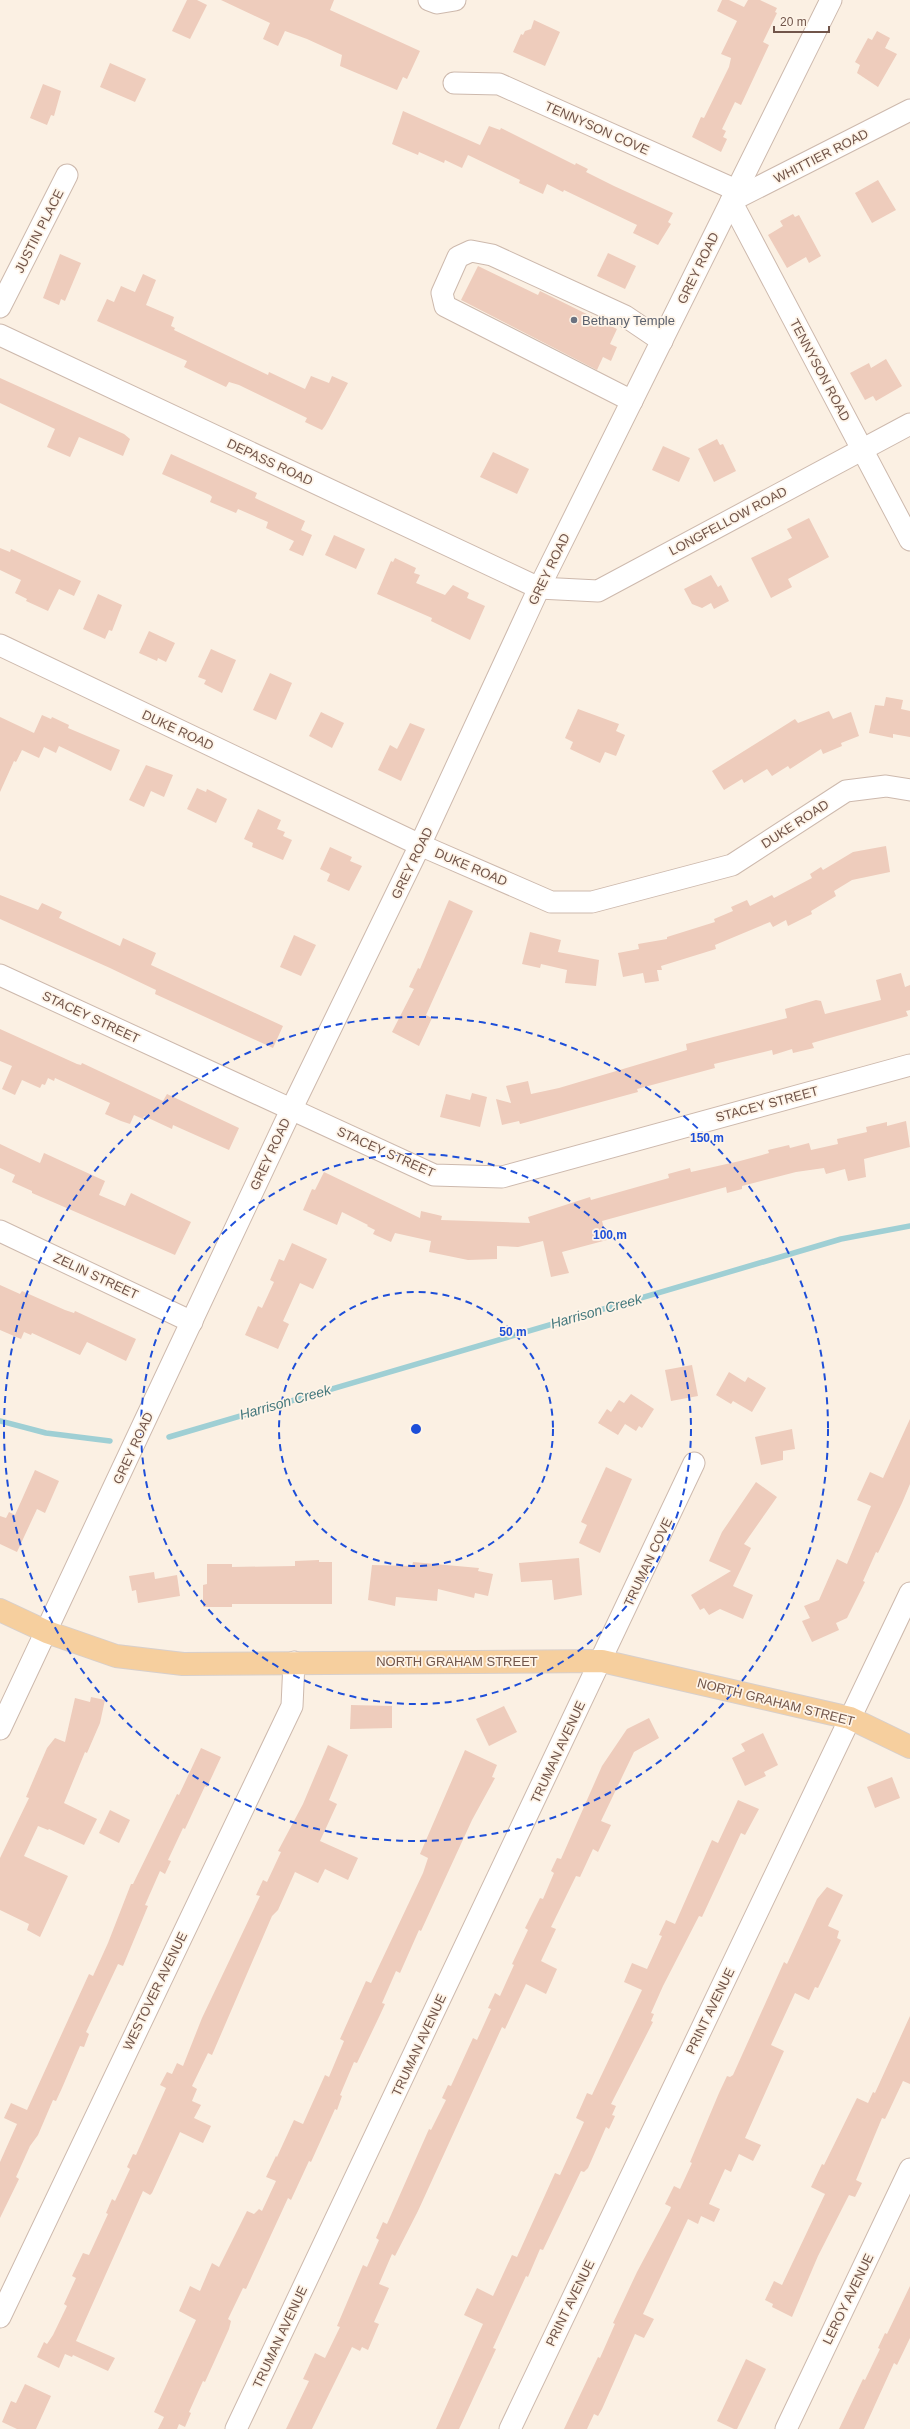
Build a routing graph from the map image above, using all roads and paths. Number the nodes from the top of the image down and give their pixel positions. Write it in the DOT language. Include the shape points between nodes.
graph roads {
  1 [pos="429,0"];
  2 [pos="455,0"];
  3 [pos="831,0"];
  4 [pos="454,83"];
  5 [pos="910,110"];
  6 [pos="67,175"];
  7 [pos="734,195"];
  8 [pos="0,308"];
  9 [pos="0,335"];
  10 [pos="662,341"];
  11 [pos="632,401"];
  12 [pos="910,424"];
  13 [pos="862,449"];
  14 [pos="910,540"];
  15 [pos="540,588"];
  16 [pos="0,645"];
  17 [pos="910,790"];
  18 [pos="420,845"];
  19 [pos="0,975"];
  20 [pos="910,1065"];
  21 [pos="291,1110"];
  22 [pos="0,1231"];
  23 [pos="192,1322"];
  24 [pos="694,1463"];
  25 [pos="910,1593"];
  26 [pos="0,1610"];
  27 [pos="46,1632"];
  28 [pos="602,1661"];
  29 [pos="294,1662"];
  30 [pos="850,1718"];
  31 [pos="0,1729"];
  32 [pos="910,1747"];
  33 [pos="910,2169"];
  34 [pos="0,2317"];
  35 [pos="236,2429"];
  36 [pos="510,2429"];
  37 [pos="786,2429"];
  1 -- 2 [label="street" via="437,4"];
  3 -- 7 [label="street, GREY ROAD"];
  4 -- 7 [label="street, TENNYSON COVE" via="499,84"];
  5 -- 7 [label="street, WHITTIER ROAD"];
  6 -- 8 [label="street, JUSTIN PLACE"];
  7 -- 10 [label="street, GREY ROAD"];
  7 -- 13 [label="street, TENNYSON ROAD"];
  9 -- 15 [label="street, DEPASS ROAD"];
  10 -- 11 [label="street, GREY ROAD"];
  10 -- 11 [label="street" via="625,316 492,255 471,251 458,257 442,293 445,306"];
  11 -- 15 [label="street, GREY ROAD"];
  12 -- 13 [label="street, LONGFELLOW ROAD"];
  13 -- 14 [label="street, TENNYSON ROAD"];
  13 -- 15 [label="street, LONGFELLOW ROAD" via="598,591"];
  15 -- 18 [label="street, GREY ROAD"];
  16 -- 18 [label="street, DUKE ROAD"];
  17 -- 18 [label="street, DUKE ROAD" via="886,786 846,791 732,865 592,902 551,902"];
  18 -- 21 [label="street, GREY ROAD"];
  19 -- 21 [label="street, STACEY STREET"];
  20 -- 21 [label="street, STACEY STREET" via="502,1177 434,1175"];
  21 -- 23 [label="street, GREY ROAD"];
  22 -- 23 [label="street, ZELIN STREET"];
  23 -- 27 [label="street, GREY ROAD"];
  24 -- 28 [label="street, TRUMAN COVE"];
  25 -- 30 [label="street, PRINT AVENUE"];
  26 -- 27 [label="main road, NORTH GRAHAM STREET"];
  27 -- 29 [label="main road, NORTH GRAHAM STREET" via="116,1656 183,1664"];
  27 -- 31 [label="street, GREY ROAD"];
  28 -- 29 [label="main road, NORTH GRAHAM STREET"];
  28 -- 30 [label="main road, NORTH GRAHAM STREET"];
  28 -- 35 [label="street, TRUMAN AVENUE"];
  29 -- 34 [label="street, WESTOVER AVENUE" via="292,1706"];
  30 -- 32 [label="main road, NORTH GRAHAM STREET"];
  30 -- 36 [label="street, PRINT AVENUE"];
  33 -- 37 [label="street, LEROY AVENUE"];
}
